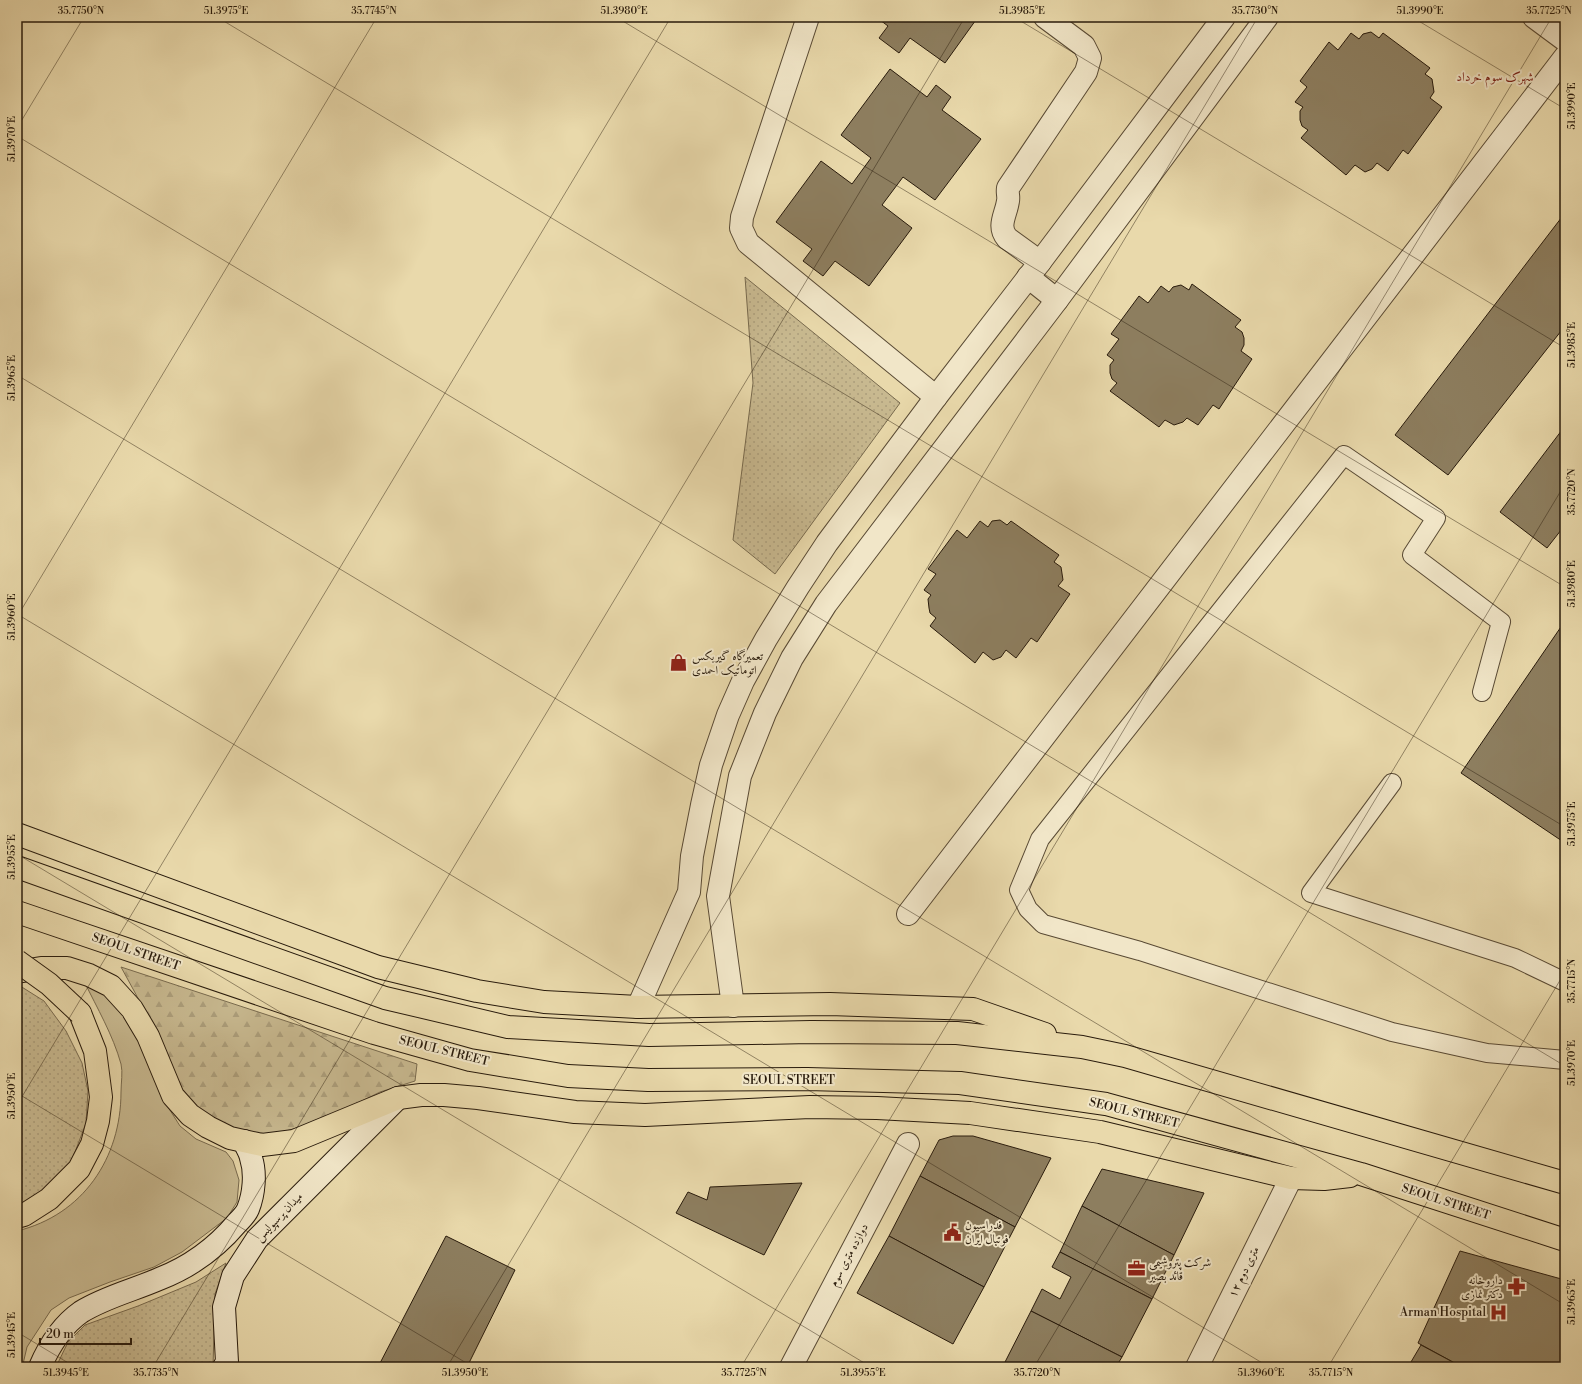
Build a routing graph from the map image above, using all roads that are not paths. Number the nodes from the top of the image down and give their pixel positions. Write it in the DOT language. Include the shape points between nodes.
graph roads {
  1 [pos="808,17"];
  2 [pos="1045,17"];
  3 [pos="1224,17"];
  4 [pos="1267,17"];
  5 [pos="1534,17"];
  6 [pos="1565,40"];
  7 [pos="1565,58"];
  8 [pos="1034,270"];
  9 [pos="1057,300"];
  10 [pos="936,397"];
  11 [pos="1482,692"];
  12 [pos="1392,783"];
  13 [pos="17,834"];
  14 [pos="17,867"];
  15 [pos="17,912"];
  16 [pos="908,914"];
  17 [pos="17,961"];
  18 [pos="17,972"];
  19 [pos="1565,982"];
  20 [pos="734,1006"];
  21 [pos="638,1007"];
  22 [pos="1082,1047"];
  23 [pos="1565,1060"];
  24 [pos="398,1098"];
  25 [pos="244,1141"];
  26 [pos="908,1144"];
  27 [pos="1361,1174"];
  28 [pos="1291,1178"];
  29 [pos="1565,1183"];
  30 [pos="17,1217"];
  31 [pos="1565,1240"];
  32 [pos="227,1365"];
  33 [pos="40,1367"];
  34 [pos="791,1367"];
  35 [pos="1197,1367"];
  1 -- 10 [label="street" via="742,217 742,228 748,243"];
  2 -- 8 [label="street" via="1084,46 1090,58 1086,72 1008,188 1009,198 1001,226 1003,233"];
  3 -- 8 [label="street"];
  4 -- 9 [label="street"];
  5 -- 6 [label="street"];
  7 -- 16 [label="street"];
  8 -- 9 [label="street"];
  8 -- 10 [label="street"];
  9 -- 20 [label="street" via="826,604 792,658 765,713 740,776 718,896"];
  10 -- 21 [label="street" via="827,543 798,586 743,681 711,765 692,856 689,892"];
  11 -- 23 [label="lane" via="1500,622 1412,555 1436,518 1344,455 1040,839 1019,890 1028,909 1043,924 1140,951 1392,1032 1487,1053"];
  12 -- 19 [label="lane" via="1311,893 1515,958"];
  13 -- 21 [label="main road" via="378,967 477,990 544,1002"];
  14 -- 22 [label="main road" via="385,998 508,1027 649,1034 957,1033"];
  15 -- 27 [label="main road, SEOUL STREET" via="374,1033 470,1060 568,1076 648,1080 807,1079 960,1083 1106,1104"];
  17 -- 30 [label="main road, bridge" via="49,984 80,1013 95,1050 101,1097 94,1136 78,1169 49,1199"];
  18 -- 25 [label="main road" via="41,968 67,968 111,986 132,1009 148,1036 177,1101 190,1115 208,1128"];
  20 -- 21 [label="main road"];
  20 -- 22 [label="main road" via="830,1004 973,1009"];
  22 -- 29 [label="main road" via="1125,1056"];
  24 -- 25 [label="main road" via="294,1141 262,1145"];
  24 -- 28 [label="main road" via="444,1095 575,1112 645,1115 810,1107 970,1113 1100,1132"];
  24 -- 32 [label="street, میدان پرسپولیس" via="257,1239 233,1276 224,1307"];
  25 -- 33 [label="street" via="253,1168 252,1190 248,1210 231,1231 209,1251 184,1268 81,1312 63,1327 48,1349"];
  26 -- 34 [label="street, دوازده متری سوم"];
  27 -- 28 [label="main road" via="1324,1180"];
  27 -- 31 [label="main road, SEOUL STREET"];
  28 -- 35 [label="street, ۱۲ متری دوم"];
}
